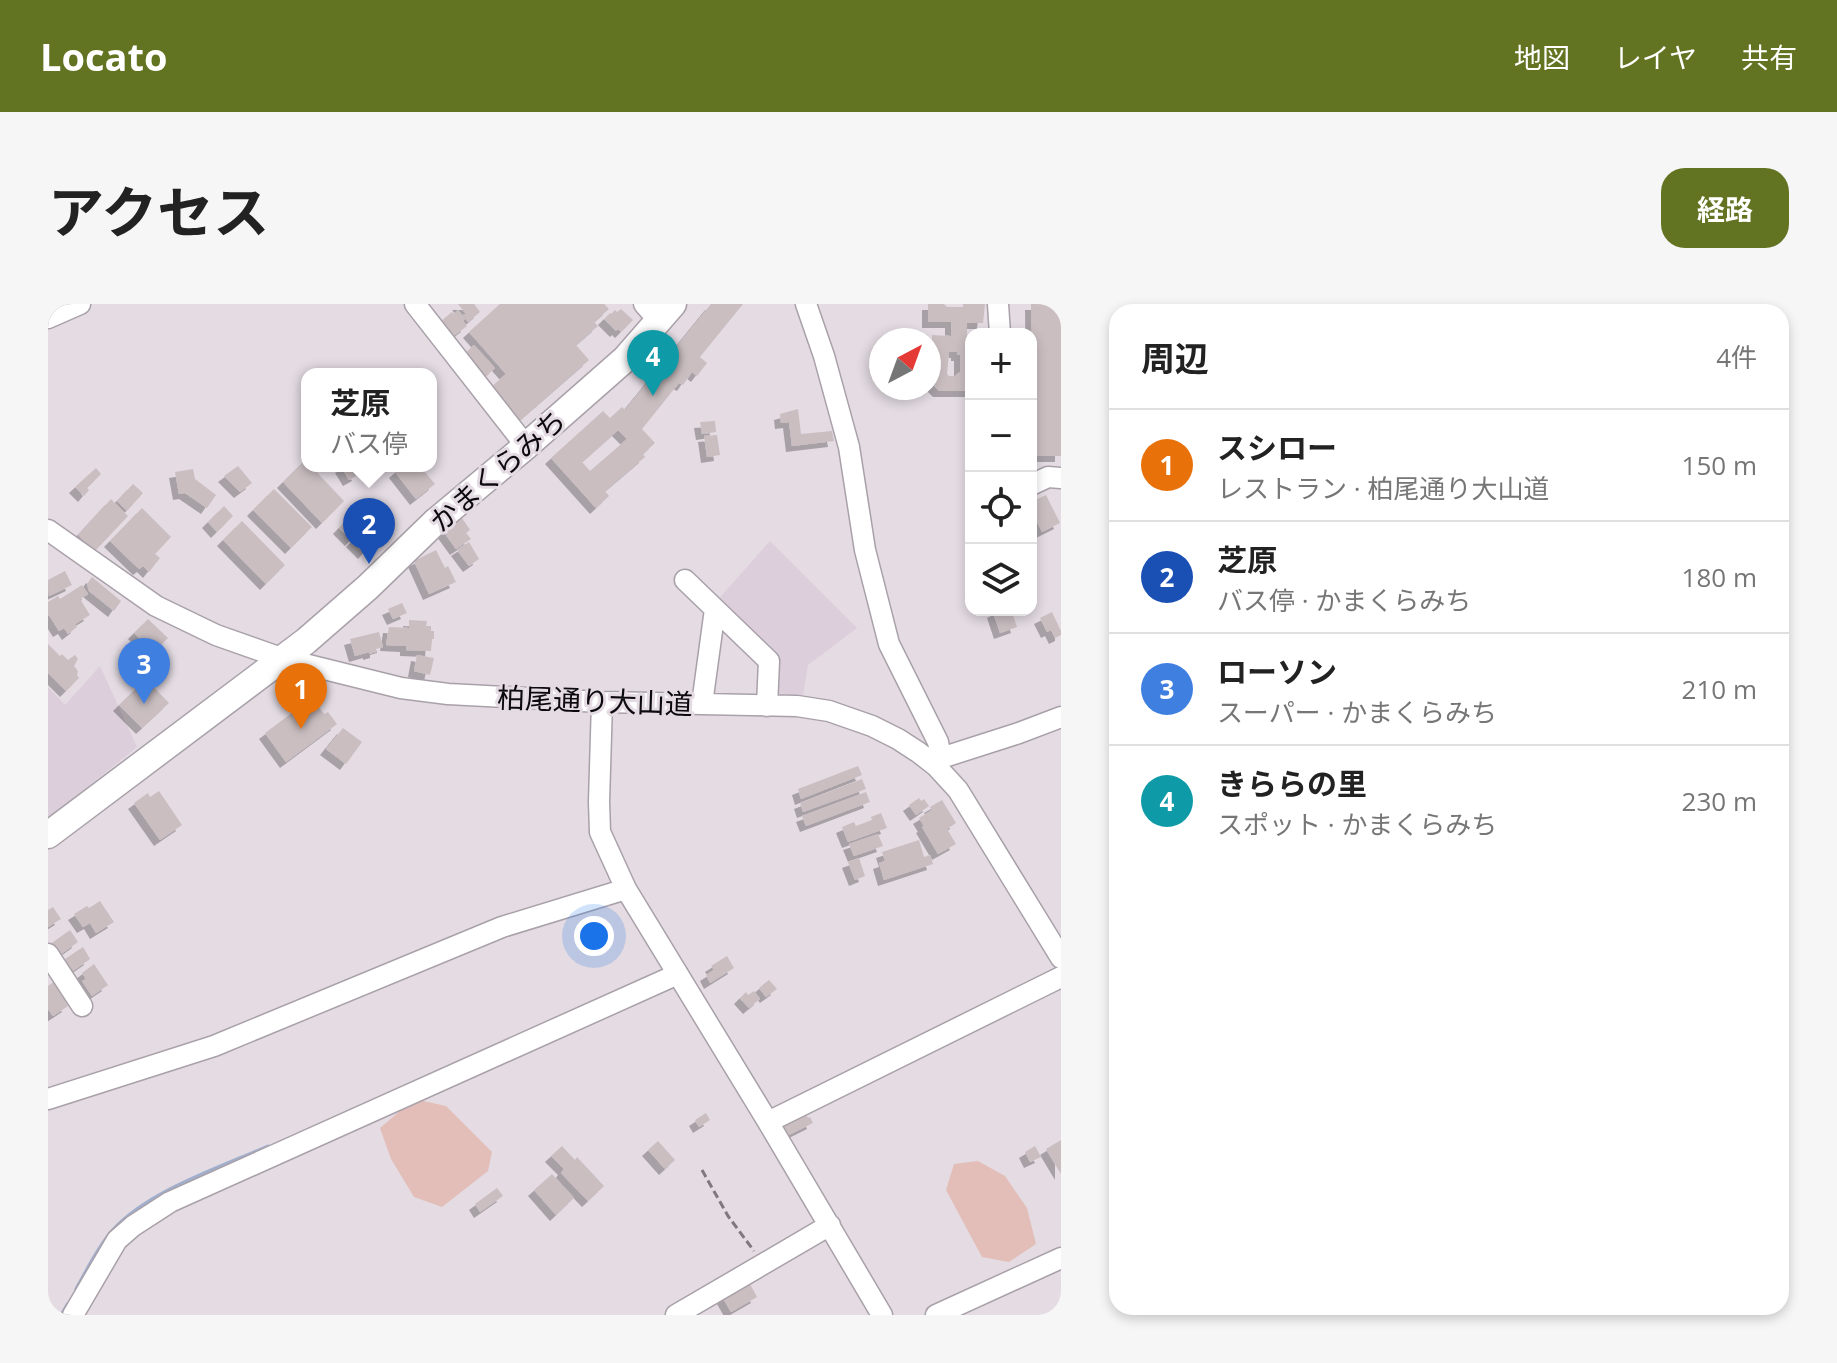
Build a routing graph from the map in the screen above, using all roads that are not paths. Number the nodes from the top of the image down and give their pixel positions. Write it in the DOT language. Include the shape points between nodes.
graph roads {
  1 [pos="80,304"];
  2 [pos="415,304"];
  3 [pos="806,304"];
  4 [pos="998,304"];
  5 [pos="659,310"];
  6 [pos="48,318"];
  7 [pos="1000,328"];
  8 [pos="526,446"];
  9 [pos="1061,478"];
  10 [pos="1037,482"];
  11 [pos="48,530"];
  12 [pos="685,580"];
  13 [pos="715,609"];
  14 [pos="284,659"];
  15 [pos="602,702"];
  16 [pos="702,704"];
  17 [pos="767,706"];
  18 [pos="1061,717"];
  19 [pos="938,762"];
  20 [pos="48,835"];
  21 [pos="626,889"];
  22 [pos="48,954"];
  23 [pos="1061,958"];
  24 [pos="678,974"];
  25 [pos="1061,977"];
  26 [pos="82,1006"];
  27 [pos="48,1099"];
  28 [pos="768,1122"];
  29 [pos="830,1225"];
  30 [pos="1061,1258"];
  31 [pos="73,1315"];
  32 [pos="676,1315"];
  33 [pos="882,1315"];
  34 [pos="936,1315"];
  1 -- 6 [label="street"];
  2 -- 8 [label="street"];
  3 -- 19 [label="street" via="849,447 865,550 889,644 938,742"];
  4 -- 7 [label="street"];
  5 -- 8 [label="main road, かまくらみち" via="625,359"];
  8 -- 14 [label="main road, かまくらみち"];
  9 -- 10 [label="street"];
  11 -- 14 [label="street, 柏尾通り大山道" via="156,606"];
  12 -- 13 [label="street"];
  13 -- 16 [label="street"];
  13 -- 17 [label="street" via="769,661"];
  14 -- 15 [label="street, 柏尾通り大山道" via="401,688"];
  14 -- 20 [label="main road, かまくらみち"];
  15 -- 16 [label="street, 柏尾通り大山道"];
  15 -- 21 [label="street" via="600,832"];
  16 -- 17 [label="street, 柏尾通り大山道"];
  17 -- 19 [label="street, 柏尾通り大山道" via="829,711 872,726"];
  18 -- 19 [label="street"];
  19 -- 23 [label="street, 柏尾通り大山道"];
  21 -- 24 [label="street"];
  21 -- 27 [label="street" via="502,927 214,1046"];
  22 -- 26 [label="street"];
  24 -- 28 [label="street"];
  24 -- 31 [label="street" via="170,1202 117,1240"];
  25 -- 28 [label="street"];
  28 -- 29 [label="street"];
  29 -- 32 [label="street"];
  29 -- 33 [label="street"];
  30 -- 34 [label="street"];
}
